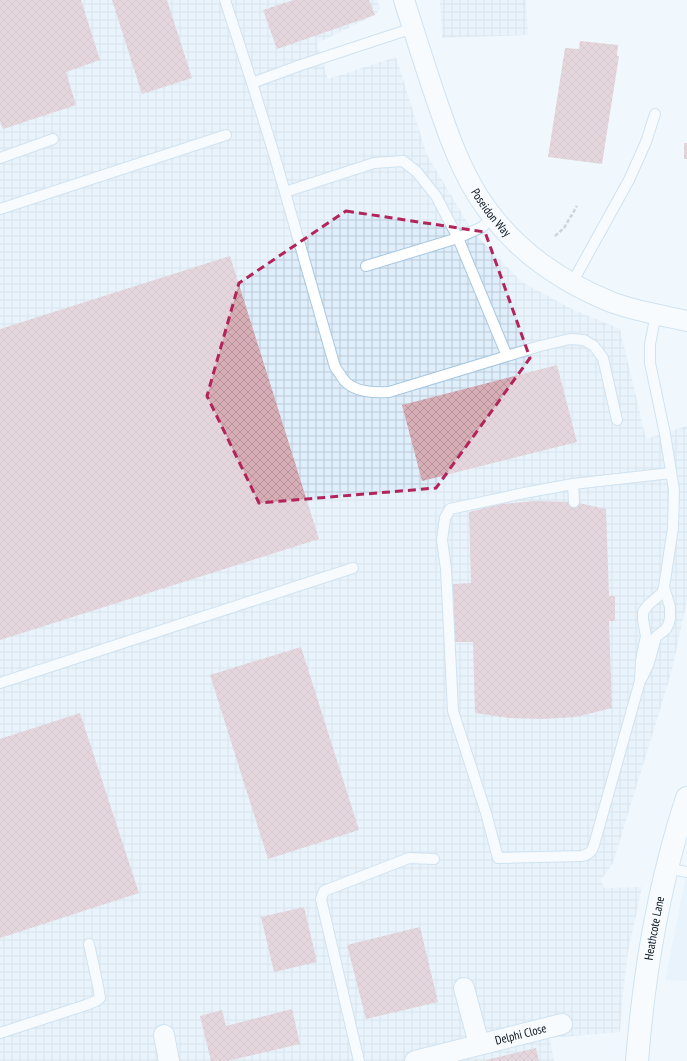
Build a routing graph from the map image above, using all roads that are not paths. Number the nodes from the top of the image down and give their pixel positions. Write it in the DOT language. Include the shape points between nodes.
graph roads {
  1 [pos="225,0"];
  2 [pos="404,0"];
  3 [pos="413,28"];
  4 [pos="252,83"];
  5 [pos="655,114"];
  6 [pos="226,135"];
  7 [pos="53,140"];
  8 [pos="0,158"];
  9 [pos="285,192"];
  10 [pos="0,209"];
  11 [pos="493,217"];
  12 [pos="458,238"];
  13 [pos="366,266"];
  14 [pos="572,283"];
  15 [pos="656,314"];
  16 [pos="687,321"];
  17 [pos="507,356"];
  18 [pos="617,420"];
  19 [pos="672,473"];
  20 [pos="573,484"];
  21 [pos="574,502"];
  22 [pos="354,568"];
  23 [pos="664,587"];
  24 [pos="640,681"];
  25 [pos="0,683"];
  26 [pos="687,798"];
  27 [pos="434,859"];
  28 [pos="677,870"];
  29 [pos="89,944"];
  30 [pos="464,988"];
  31 [pos="562,1024"];
  32 [pos="0,1033"];
  33 [pos="164,1035"];
  34 [pos="479,1044"];
  35 [pos="168,1061"];
  36 [pos="359,1061"];
  37 [pos="415,1061"];
  38 [pos="638,1061"];
  1 -- 4 [label="lane"];
  2 -- 3 [label="street, Poseidon Way"];
  3 -- 4 [label="lane"];
  3 -- 11 [label="street, Poseidon Way" via="460,165"];
  4 -- 9 [label="lane"];
  5 -- 14 [label="lane" via="629,180"];
  6 -- 10 [label="lane"];
  7 -- 8 [label="lane"];
  9 -- 12 [label="lane" via="374,163 402,161 417,172 436,196"];
  9 -- 17 [label="lane" via="335,367 345,382 361,390 389,392"];
  11 -- 12 [label="lane" via="482,227"];
  11 -- 14 [label="street, Poseidon Way" via="533,257"];
  12 -- 13 [label="lane"];
  12 -- 17 [label="lane"];
  14 -- 15 [label="street, Poseidon Way" via="611,302"];
  15 -- 16 [label="street, Poseidon Way"];
  15 -- 19 [label="lane" via="650,344 650,363"];
  17 -- 18 [label="lane" via="570,339 584,340 594,346 603,358"];
  19 -- 20 [label="lane"];
  19 -- 23 [label="lane" via="673,528"];
  20 -- 21 [label="lane"];
  20 -- 24 [label="lane" via="450,509 445,518 442,540 447,576 453,711 498,858 582,856 592,851"];
  22 -- 25 [label="lane"];
  23 -- 24 [label="lane" via="662,593 643,612 646,636"];
  23 -- 24 [label="lane" via="670,607 669,623 656,637 649,663"];
  26 -- 28 [label="street, Heathcote Lane"];
  27 -- 36 [label="lane" via="409,858 324,890 321,899"];
  28 -- 38 [label="street, Heathcote Lane" via="652,938 644,989"];
  29 -- 32 [label="lane" via="100,998"];
  30 -- 34 [label="street, Delphi Close"];
  31 -- 34 [label="street, Delphi Close"];
  33 -- 35 [label="street"];
  34 -- 37 [label="street, Delphi Close"];
}
